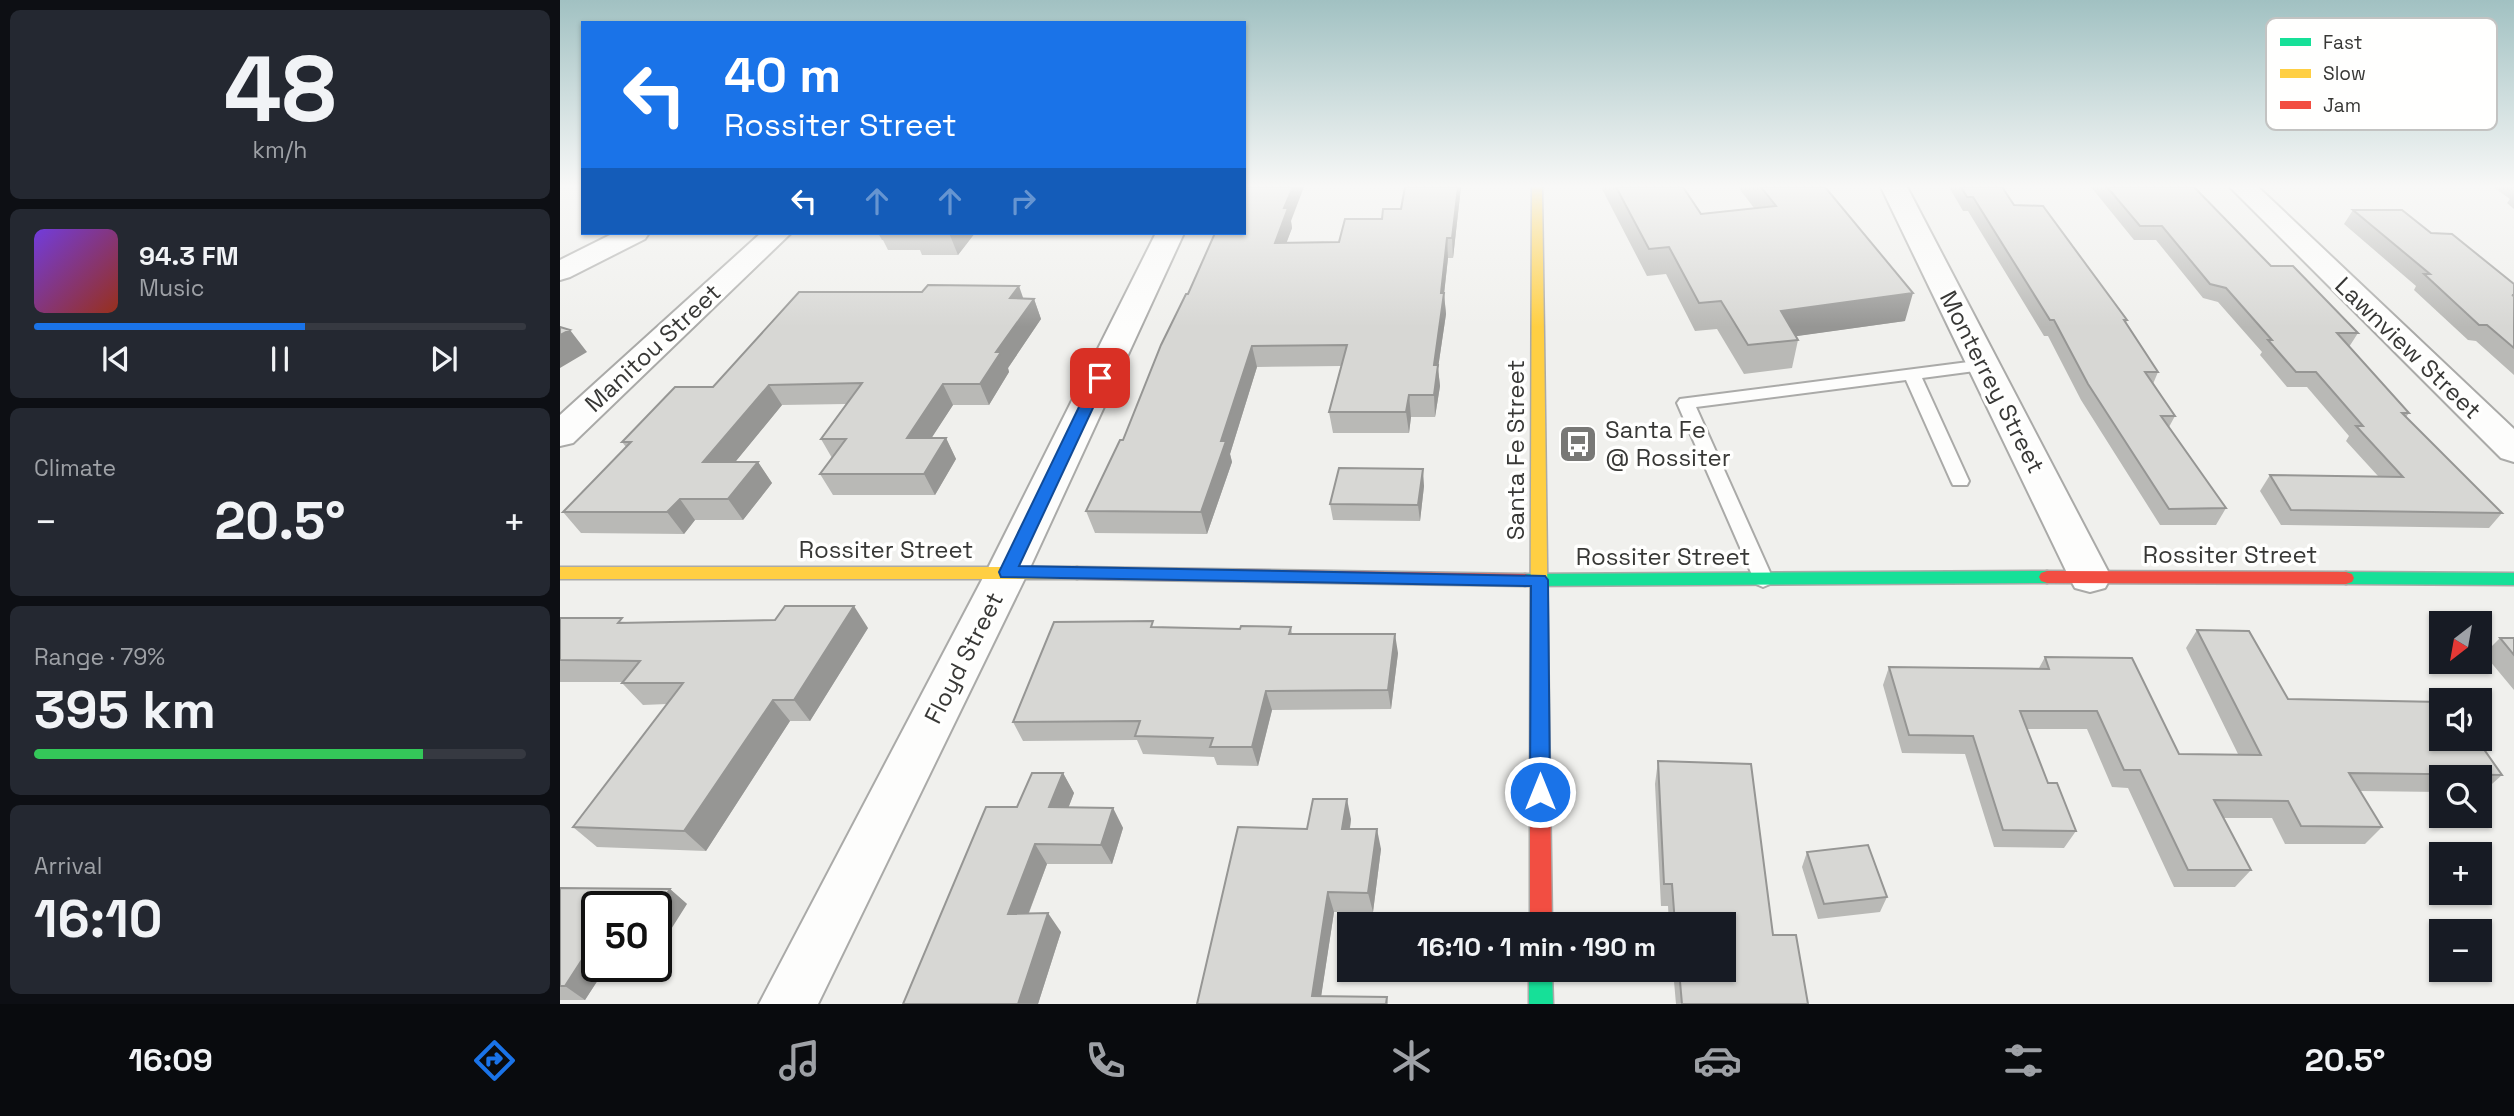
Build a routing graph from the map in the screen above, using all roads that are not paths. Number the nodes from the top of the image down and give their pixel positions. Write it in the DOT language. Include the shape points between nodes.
graph roads {
  1 [pos="1537,234"];
  2 [pos="1918,234"];
  3 [pos="2291,234"];
  4 [pos="631,235"];
  5 [pos="775,235"];
  6 [pos="1169,235"];
  7 [pos="560,271"];
  8 [pos="1984,365"];
  9 [pos="1912,374"];
  10 [pos="560,435"];
  11 [pos="2514,450"];
  12 [pos="1960,481"];
  13 [pos="1007,572"];
  14 [pos="560,573"];
  15 [pos="2091,577"];
  16 [pos="1763,579"];
  17 [pos="2514,579"];
  18 [pos="1539,580"];
  19 [pos="1541,912"];
  20 [pos="1541,982"];
  21 [pos="788,1004"];
  22 [pos="1541,1004"];
  1 -- 18 [label="street, Santa Fe Street"];
  2 -- 8 [label="street, Monterrey Street"];
  3 -- 11 [label="street, Lawnview Street"];
  4 -- 7 [label="street"];
  5 -- 10 [label="street, Manitou Street"];
  6 -- 13 [label="street, Floyd Street"];
  8 -- 9 [label="lane"];
  8 -- 15 [label="street, Monterrey Street"];
  9 -- 12 [label="lane"];
  9 -- 16 [label="lane" via="1686,403"];
  13 -- 14 [label="street, Rossiter Street"];
  13 -- 18 [label="street, Rossiter Street"];
  13 -- 21 [label="street, Floyd Street"];
  15 -- 16 [label="street, Rossiter Street"];
  15 -- 17 [label="street, Rossiter Street"];
  16 -- 18 [label="street, Rossiter Street"];
  18 -- 19 [label="street, Santa Fe Street"];
  20 -- 22 [label="street"];
}
